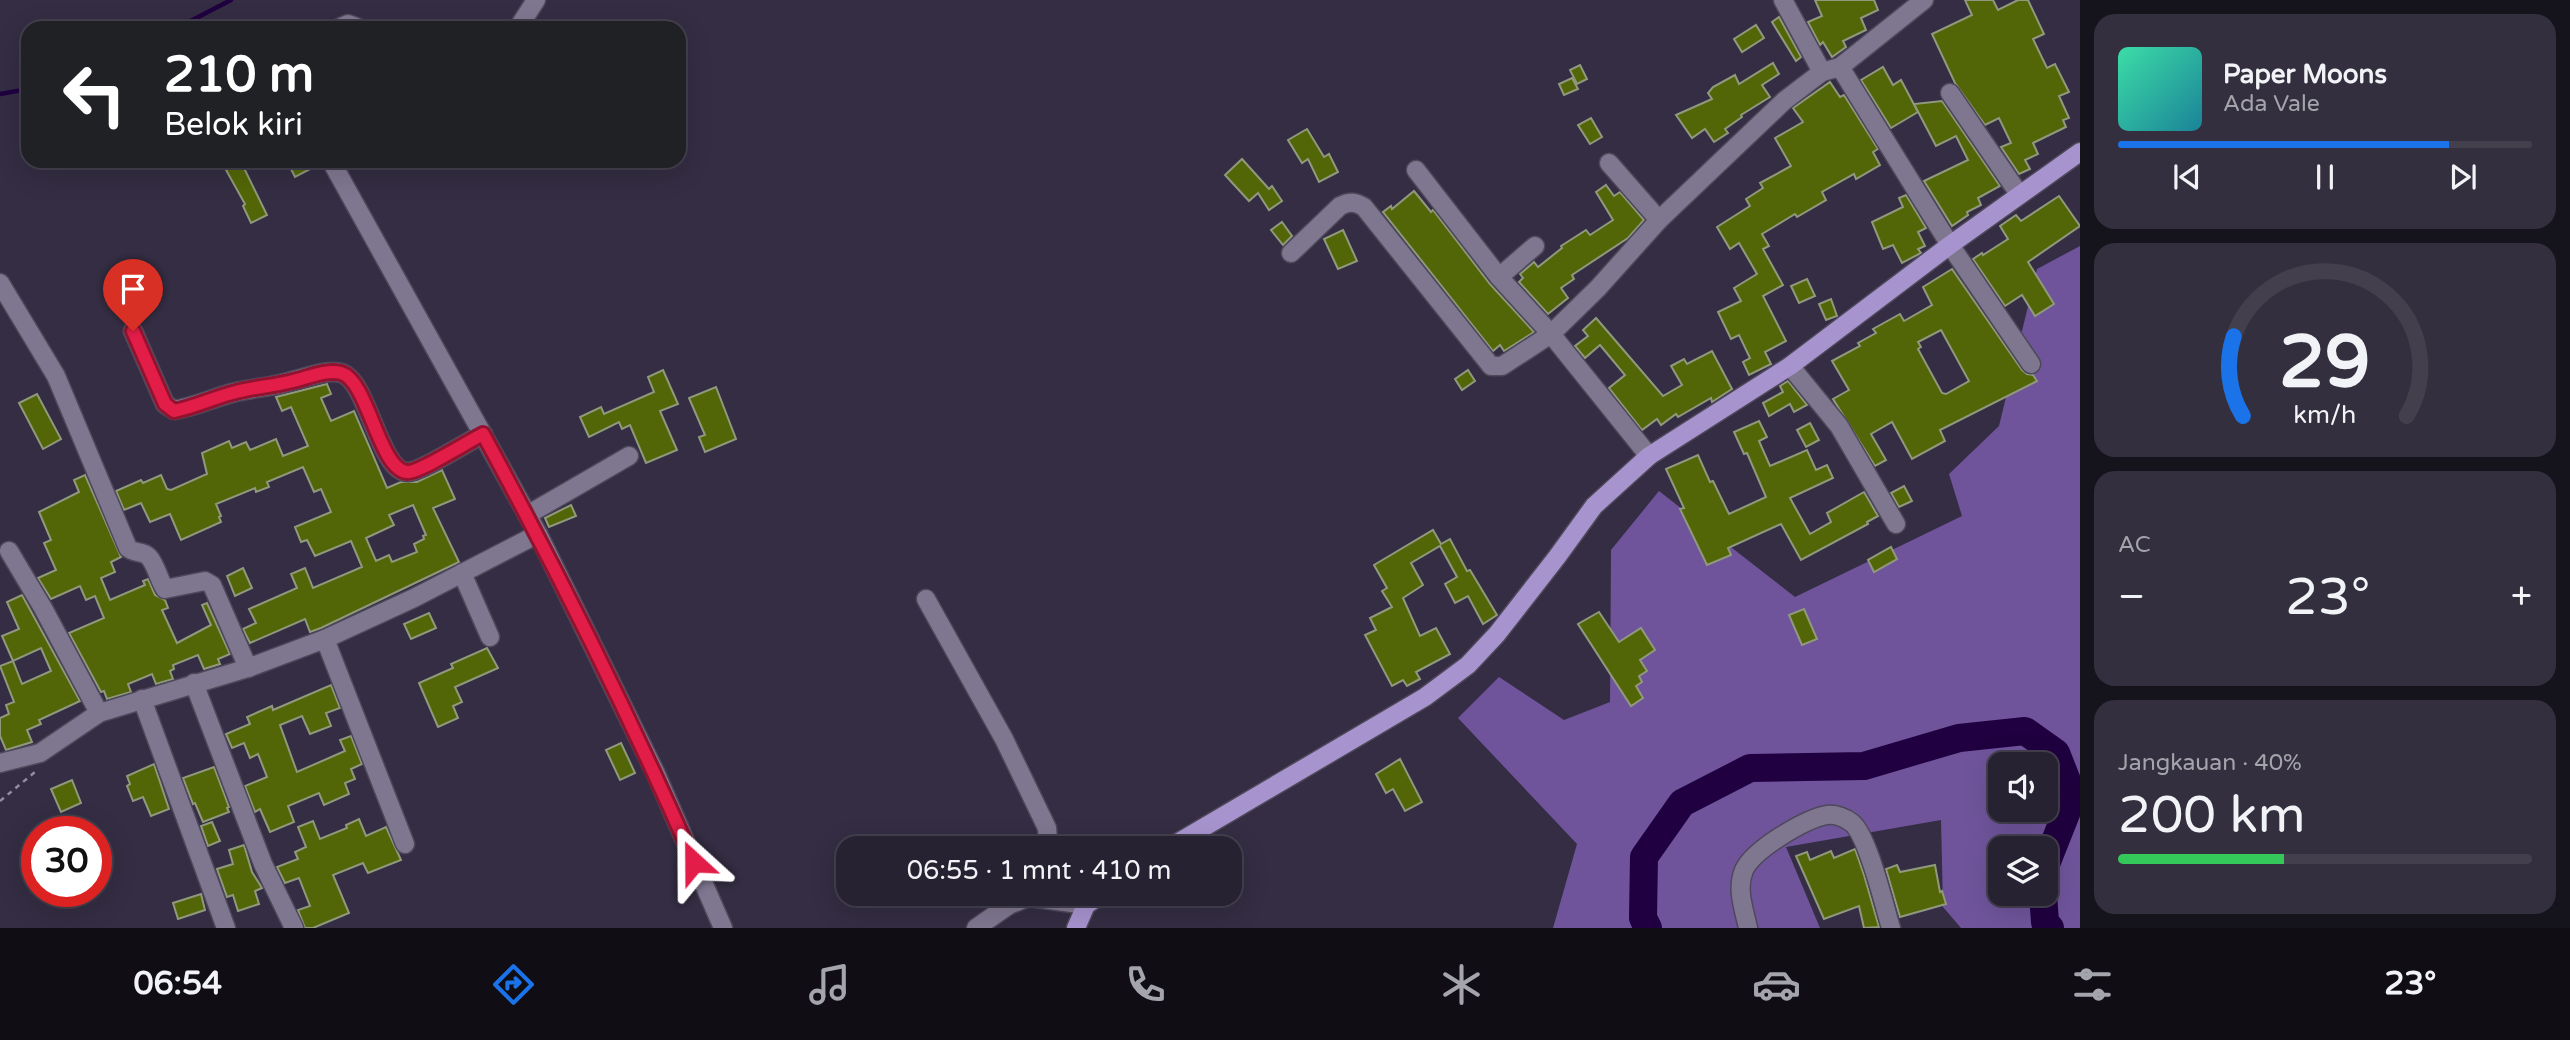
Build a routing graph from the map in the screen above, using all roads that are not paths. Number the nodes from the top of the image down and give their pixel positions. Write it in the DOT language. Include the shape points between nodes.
graph roads {
  1 [pos="536,0"];
  2 [pos="1783,0"];
  3 [pos="1924,0"];
  4 [pos="522,21"];
  5 [pos="1840,67"];
  6 [pos="1822,72"];
  7 [pos="1950,93"];
  8 [pos="2080,152"];
  9 [pos="1609,163"];
  10 [pos="335,168"];
  11 [pos="1416,170"];
  12 [pos="2019,194"];
  13 [pos="1659,220"];
  14 [pos="1950,245"];
  15 [pos="1535,246"];
  16 [pos="1291,253"];
  17 [pos="1499,277"];
  18 [pos="0,283"];
  19 [pos="133,331"];
  20 [pos="1551,334"];
  21 [pos="2031,364"];
  22 [pos="1790,366"];
  23 [pos="483,434"];
  24 [pos="629,456"];
  25 [pos="1649,456"];
  26 [pos="527,515"];
  27 [pos="1896,524"];
  28 [pos="537,534"];
  29 [pos="9,551"];
  30 [pos="462,573"];
  31 [pos="926,599"];
  32 [pos="490,637"];
  33 [pos="325,639"];
  34 [pos="248,668"];
  35 [pos="194,683"];
  36 [pos="142,699"];
  37 [pos="99,713"];
  38 [pos="0,762"];
  39 [pos="1048,836"];
  40 [pos="1189,836"];
  41 [pos="405,844"];
  42 [pos="1004,906"];
  43 [pos="1057,906"];
  44 [pos="1086,906"];
  45 [pos="1076,926"];
  46 [pos="226,928"];
  47 [pos="294,928"];
  48 [pos="723,928"];
  49 [pos="976,928"];
  50 [pos="1748,928"];
  51 [pos="1891,928"];
  1 -- 4 [label="street"];
  2 -- 6 [label="street"];
  3 -- 5 [label="street"];
  5 -- 6 [label="street"];
  5 -- 14 [label="street"];
  6 -- 13 [label="street" via="1784,101"];
  7 -- 12 [label="street"];
  8 -- 12 [label="main road"];
  9 -- 13 [label="street"];
  10 -- 23 [label="street"];
  11 -- 17 [label="street"];
  12 -- 14 [label="main road"];
  13 -- 20 [label="street"];
  14 -- 21 [label="street"];
  14 -- 22 [label="main road"];
  15 -- 17 [label="street"];
  16 -- 20 [label="street" via="1340,206 1357,203 1491,366 1502,366"];
  17 -- 20 [label="street"];
  18 -- 34 [label="street" via="57,376 128,548 149,557 165,589 205,581 212,584"];
  19 -- 23 [label="street" via="165,404 174,411 330,372 353,382 390,460 400,470 422,466"];
  20 -- 25 [label="street"];
  22 -- 25 [label="main road"];
  22 -- 27 [label="street" via="1839,426"];
  23 -- 26 [label="street"];
  24 -- 26 [label="street"];
  25 -- 40 [label="main road" via="1594,506 1468,665 1425,697"];
  26 -- 28 [label="street"];
  28 -- 30 [label="street"];
  28 -- 48 [label="street" via="656,774"];
  29 -- 37 [label="street"];
  30 -- 32 [label="street"];
  30 -- 33 [label="street"];
  31 -- 39 [label="street" via="1004,738"];
  33 -- 34 [label="street"];
  33 -- 41 [label="street"];
  34 -- 35 [label="street"];
  35 -- 36 [label="street"];
  35 -- 47 [label="street" via="263,864"];
  36 -- 37 [label="street"];
  36 -- 46 [label="street"];
  37 -- 38 [label="street" via="40,753"];
  42 -- 49 [label="street"];
  43 -- 45 [label="street"];
  44 -- 45 [label="main road"];
  50 -- 51 [label="street" via="1741,892 1745,868 1759,851 1796,828 1835,815 1854,824"];
}
